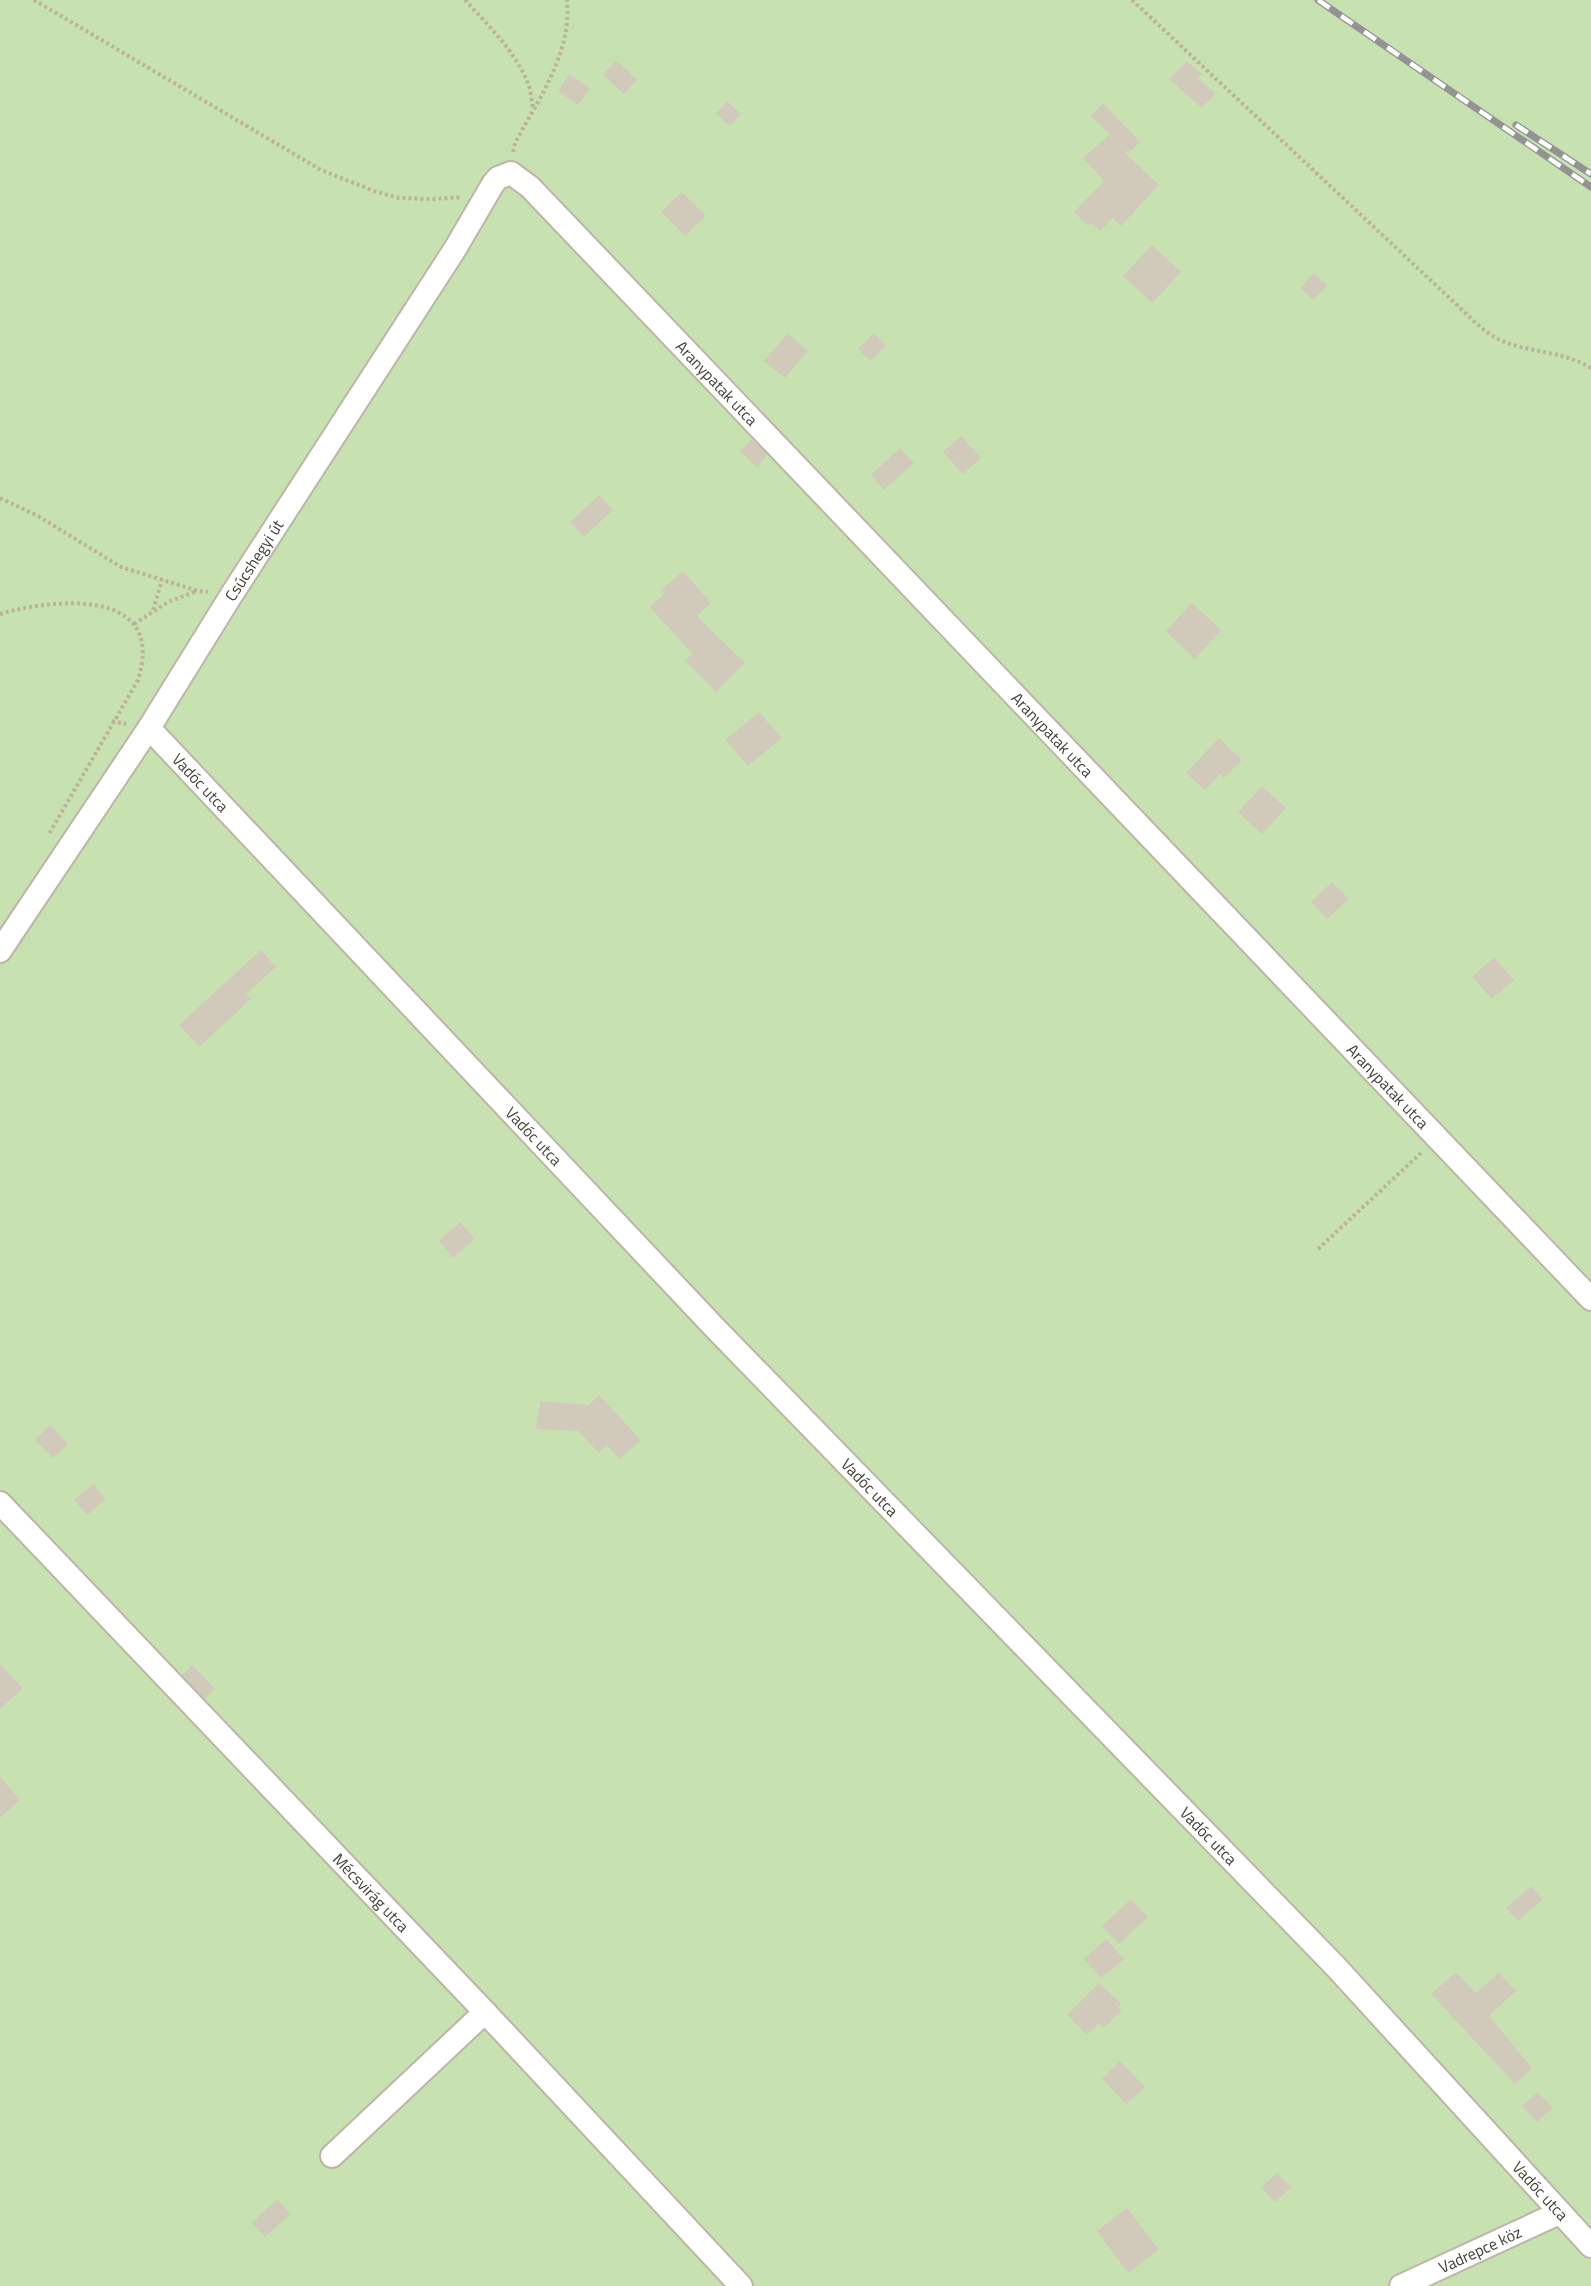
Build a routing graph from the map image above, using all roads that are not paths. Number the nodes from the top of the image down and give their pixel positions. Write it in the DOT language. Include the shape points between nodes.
graph roads {
  1 [pos="511,173"];
  2 [pos="149,728"];
  3 [pos="0,951"];
  4 [pos="1591,1299"];
  5 [pos="0,1503"];
  6 [pos="485,2012"];
  7 [pos="332,2156"];
  8 [pos="1559,2213"];
  9 [pos="1591,2246"];
  10 [pos="741,2286"];
  11 [pos="1401,2286"];
  1 -- 2 [label="street, Csúcshegyi út" via="498,178 489,190"];
  1 -- 4 [label="street, Aranypatak utca" via="530,187"];
  2 -- 3 [label="street, Csúcshegyi út"];
  2 -- 8 [label="street, Vadóc utca" via="714,1327 1336,1967"];
  5 -- 6 [label="street, Mécsvirág utca"];
  6 -- 7 [label="street"];
  6 -- 10 [label="street, Mécsvirág utca"];
  8 -- 9 [label="street, Vadóc utca"];
  8 -- 11 [label="street, Vadrepce köz"];
}
